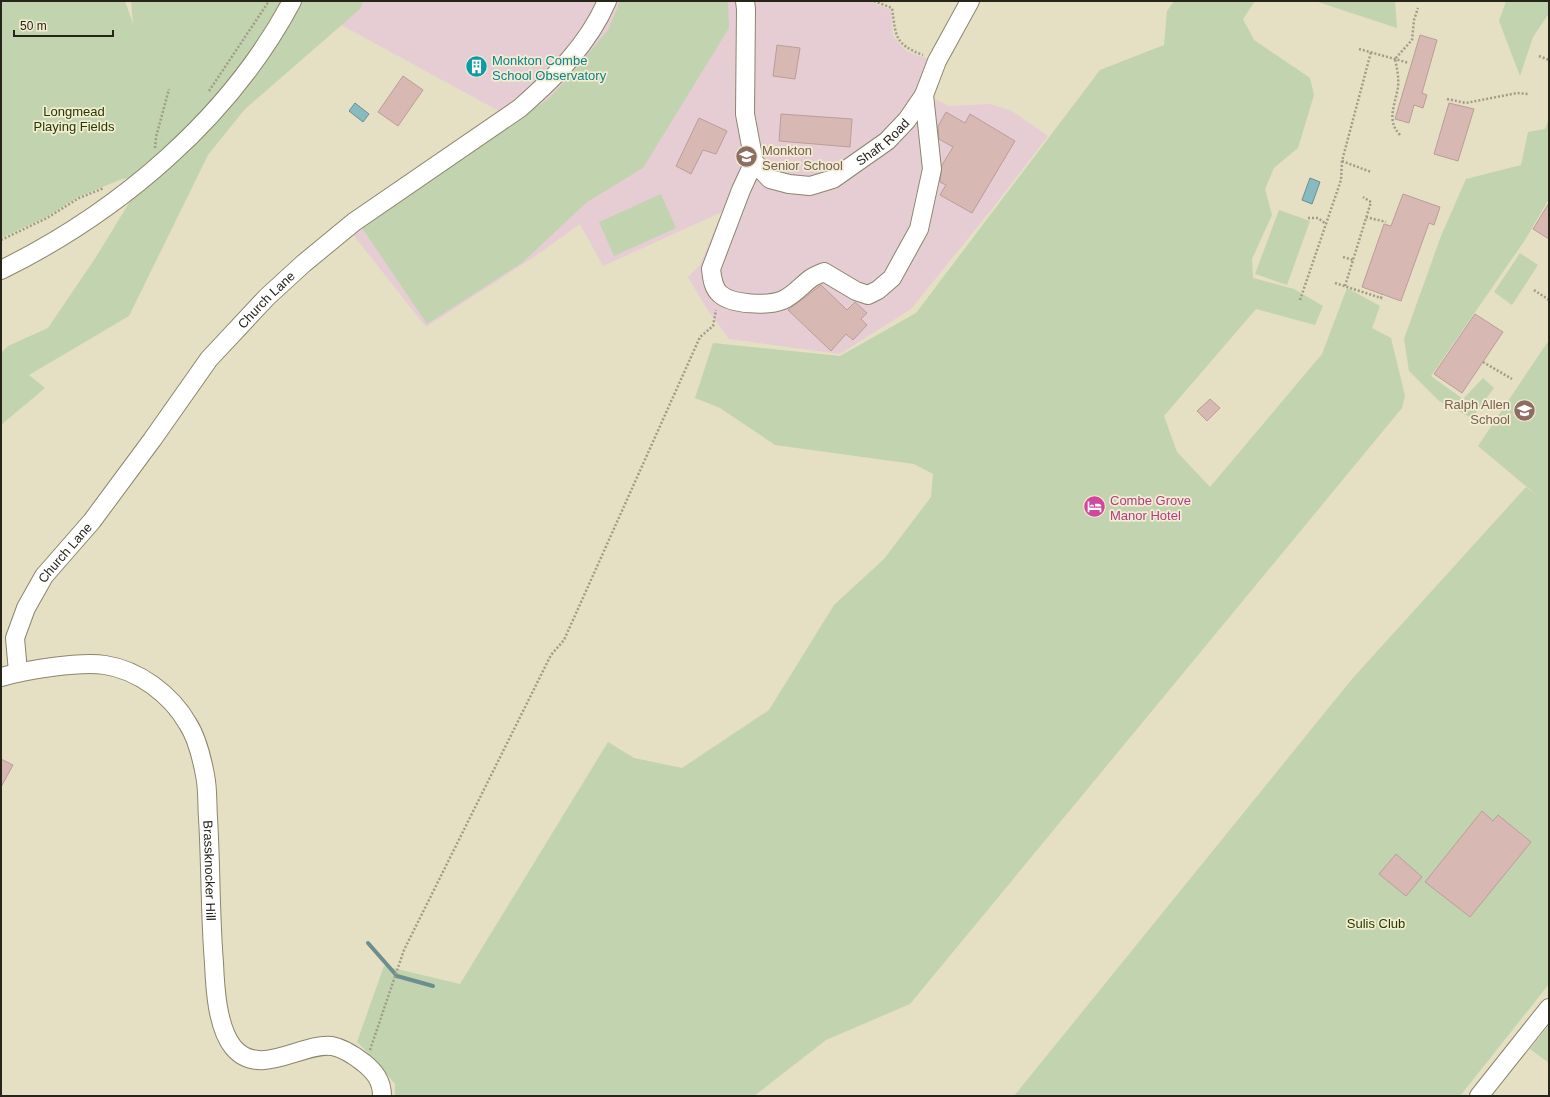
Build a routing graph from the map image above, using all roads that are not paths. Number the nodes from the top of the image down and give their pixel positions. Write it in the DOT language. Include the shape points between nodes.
graph roads {
  1 [pos="292,1"];
  2 [pos="607,1"];
  3 [pos="745,1"];
  4 [pos="970,1"];
  5 [pos="924,95"];
  6 [pos="754,162"];
  7 [pos="1,270"];
  8 [pos="10,675"];
  9 [pos="1549,1008"];
  10 [pos="382,1096"];
  11 [pos="1479,1096"];
  1 -- 7 [label="street" via="277,28 242,78 205,120 156,166 122,196 85,222 40,251"];
  2 -- 8 [label="street, Church Lane" via="600,18 584,43 543,88 514,112 354,222 267,297 209,359 92,521 44,576 26,608 15,638"];
  3 -- 6 [label="street" via="745,114"];
  4 -- 5 [label="street, Shaft Road" via="937,60"];
  5 -- 6 [label="street, Shaft Road" via="907,120 887,141 833,179 810,186 789,184 770,179"];
  5 -- 6 [label="street" via="932,169 919,229 892,278 878,290 868,294 856,291 824,272 811,278 795,293 768,304 740,302 720,294 712,280 711,269"];
  8 -- 10 [label="street, Brassknocker Hill" via="72,666 104,665 129,671 155,687 174,705 189,724 197,743 205,776 216,992 230,1042 243,1055 261,1061 281,1058 314,1047 333,1046 352,1054 366,1064 378,1077"];
  9 -- 11 [label="street"];
}
